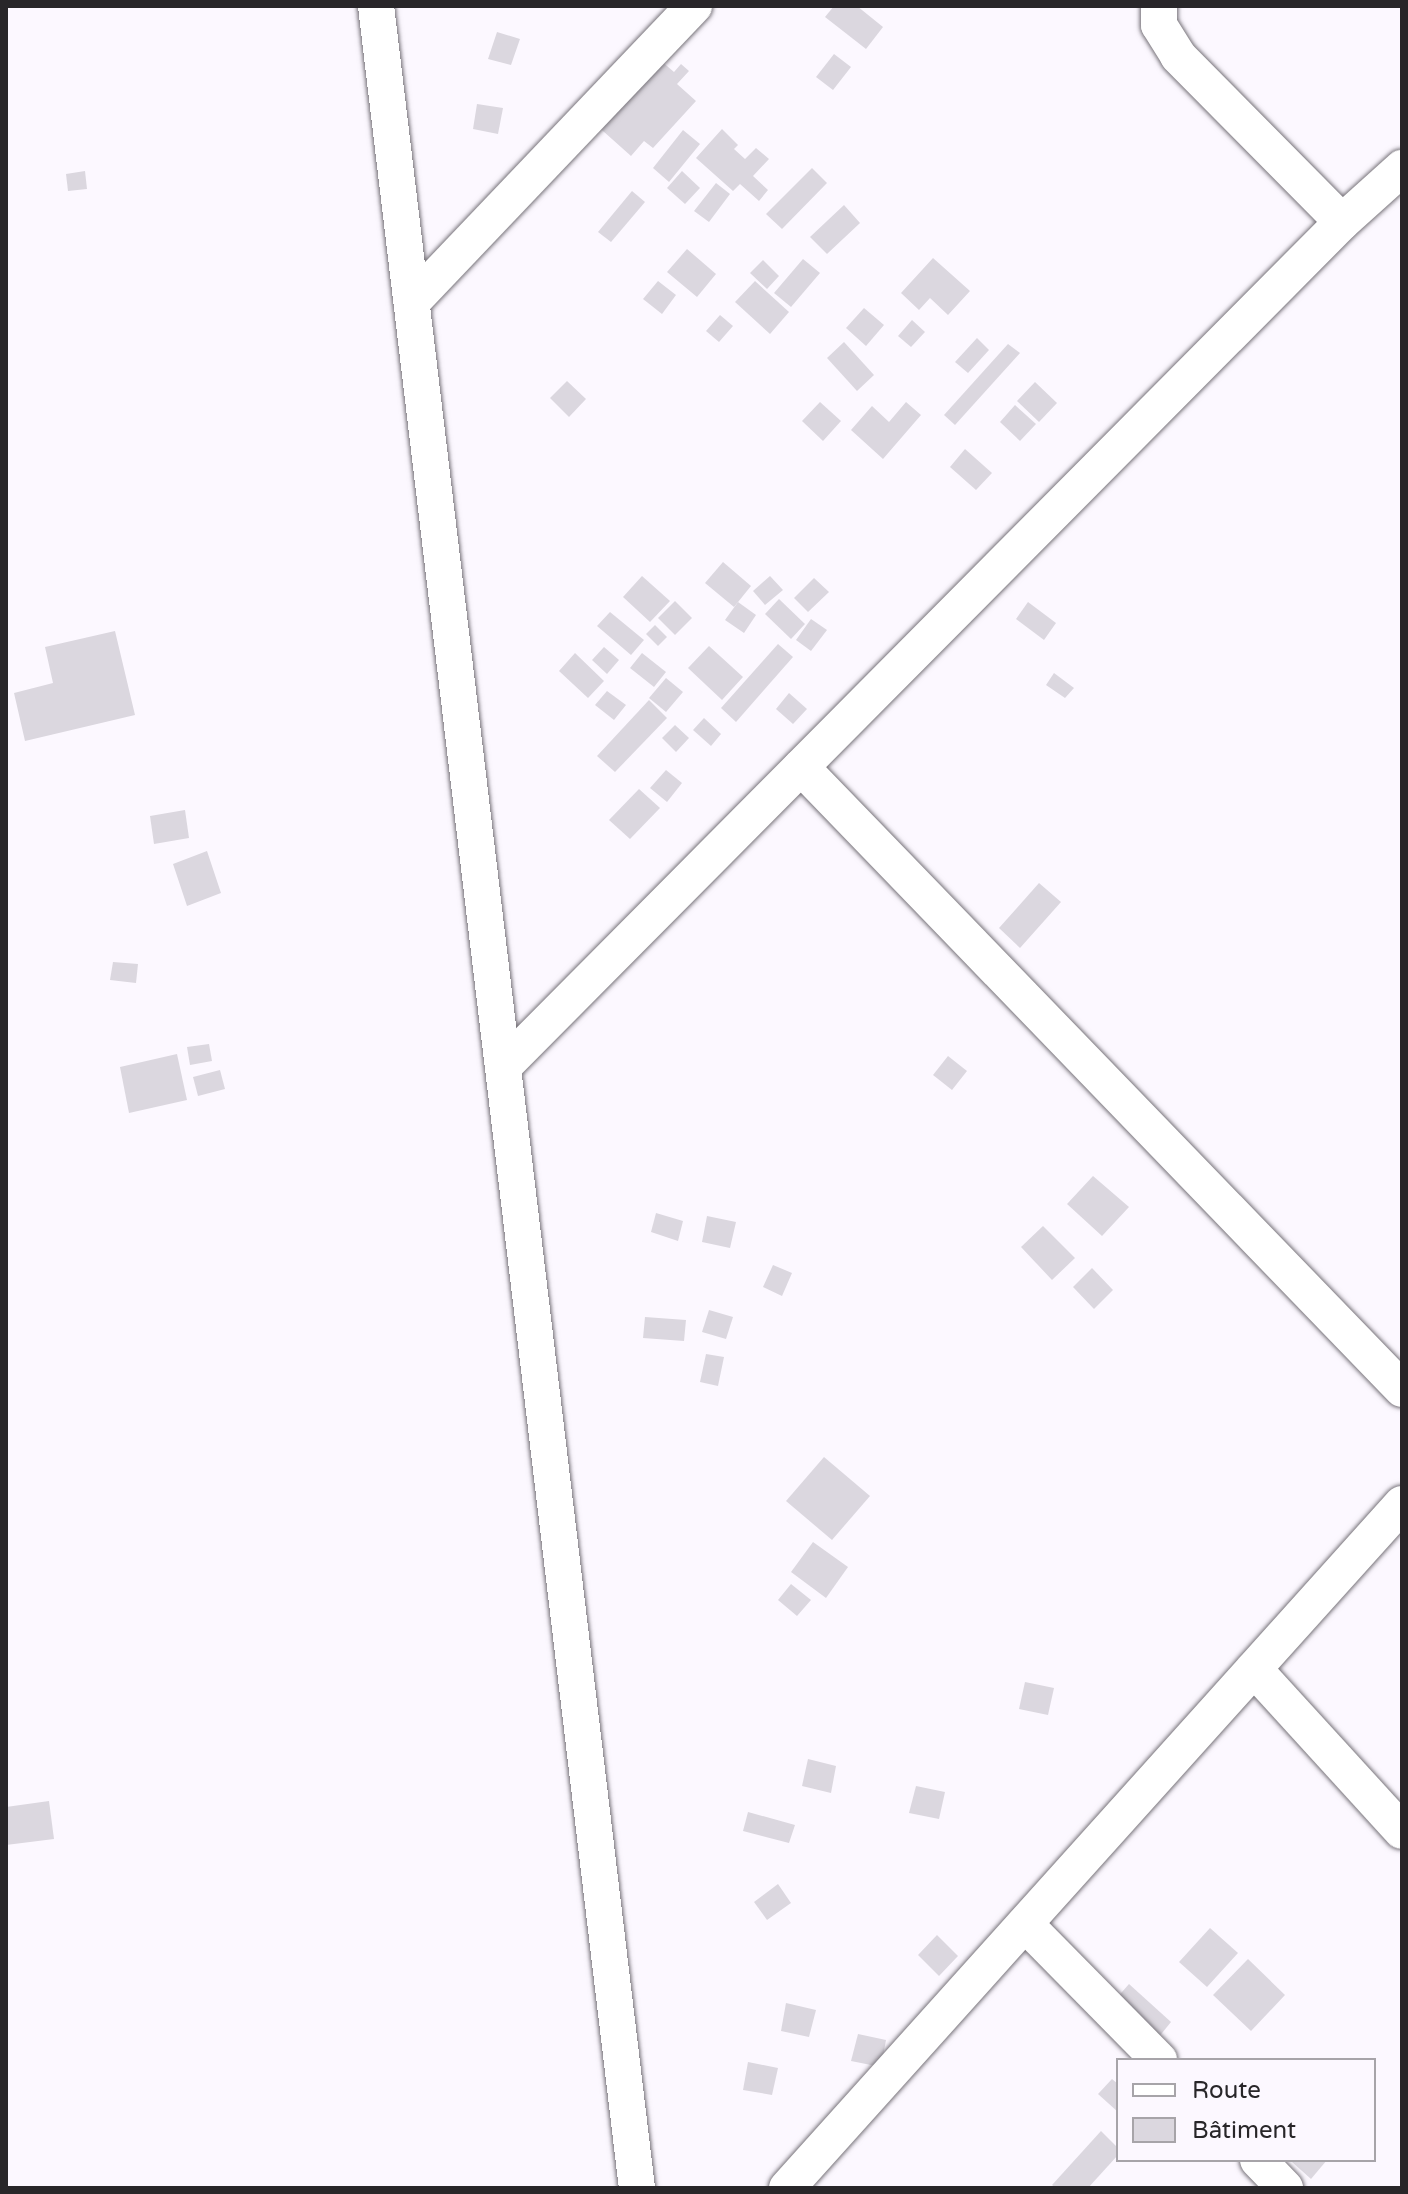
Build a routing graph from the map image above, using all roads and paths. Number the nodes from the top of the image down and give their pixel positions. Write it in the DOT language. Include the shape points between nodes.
graph roads {
  1 [pos="376,6"];
  2 [pos="694,6"];
  3 [pos="1159,6"];
  4 [pos="1402,168"];
  5 [pos="1342,222"];
  6 [pos="412,302"];
  7 [pos="801,767"];
  8 [pos="503,1067"];
  9 [pos="1402,1389"];
  10 [pos="1402,1504"];
  11 [pos="1254,1669"];
  12 [pos="1402,1831"];
  13 [pos="1025,1924"];
  14 [pos="1157,2058"];
  15 [pos="1260,2162"];
  16 [pos="637,2188"];
  17 [pos="787,2188"];
  18 [pos="1285,2188"];
  1 -- 6 [label="street"];
  2 -- 6 [label="street"];
  3 -- 5 [label="street" via="1159,25 1178,56"];
  4 -- 5 [label="street"];
  5 -- 7 [label="street"];
  6 -- 8 [label="street"];
  7 -- 8 [label="street"];
  7 -- 9 [label="street"];
  8 -- 16 [label="street"];
  10 -- 11 [label="street"];
  11 -- 12 [label="street"];
  11 -- 13 [label="street"];
  13 -- 14 [label="street"];
  13 -- 17 [label="street"];
  15 -- 18 [label="street"];
}
